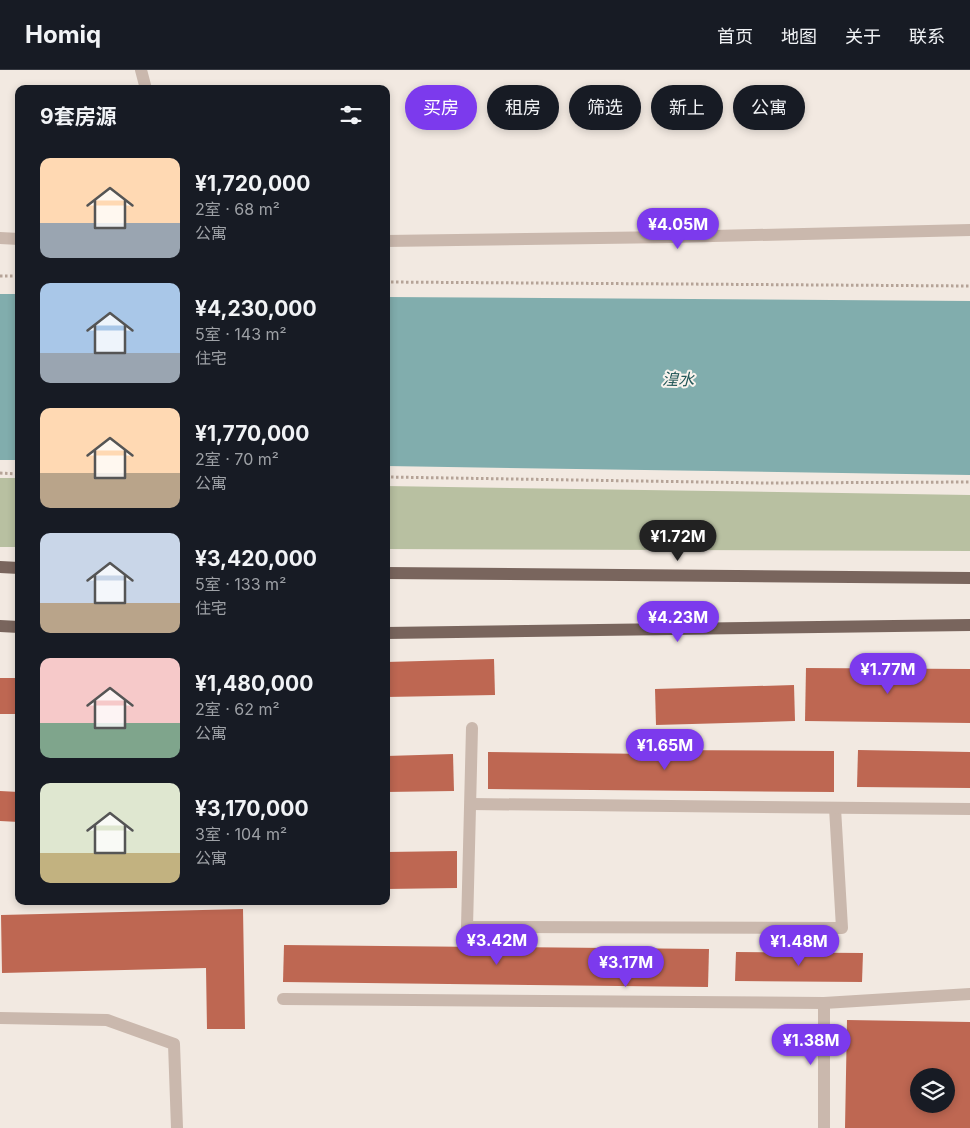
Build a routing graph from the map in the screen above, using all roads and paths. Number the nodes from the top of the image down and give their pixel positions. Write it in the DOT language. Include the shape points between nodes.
graph roads {
  1 [pos="141,70"];
  2 [pos="145,85"];
  3 [pos="970,230"];
  4 [pos="0,238"];
  5 [pos="15,239"];
  6 [pos="390,241"];
  7 [pos="0,276"];
  8 [pos="15,276"];
  9 [pos="390,282"];
  10 [pos="970,286"];
  11 [pos="0,473"];
  12 [pos="15,474"];
  13 [pos="390,478"];
  14 [pos="970,482"];
  15 [pos="0,567"];
  16 [pos="15,568"];
  17 [pos="390,573"];
  18 [pos="970,578"];
  19 [pos="970,625"];
  20 [pos="0,626"];
  21 [pos="15,627"];
  22 [pos="390,633"];
  23 [pos="472,728"];
  24 [pos="470,804"];
  25 [pos="835,808"];
  26 [pos="970,809"];
  27 [pos="970,994"];
  28 [pos="283,999"];
  29 [pos="824,1003"];
  30 [pos="0,1018"];
  31 [pos="177,1128"];
  32 [pos="824,1128"];
  1 -- 2 [label="street"];
  3 -- 6 [label="street"];
  4 -- 5 [label="street"];
  7 -- 8 [label="path"];
  9 -- 10 [label="path"];
  11 -- 12 [label="path"];
  13 -- 14 [label="path"];
  15 -- 16 [label="main road"];
  17 -- 18 [label="main road"];
  19 -- 22 [label="main road"];
  20 -- 21 [label="main road"];
  23 -- 24 [label="street"];
  24 -- 25 [label="street"];
  24 -- 25 [label="street" via="467,927 842,928"];
  25 -- 26 [label="street"];
  27 -- 29 [label="street"];
  28 -- 29 [label="street"];
  29 -- 32 [label="street"];
  30 -- 31 [label="street" via="107,1020 174,1044"];
}
